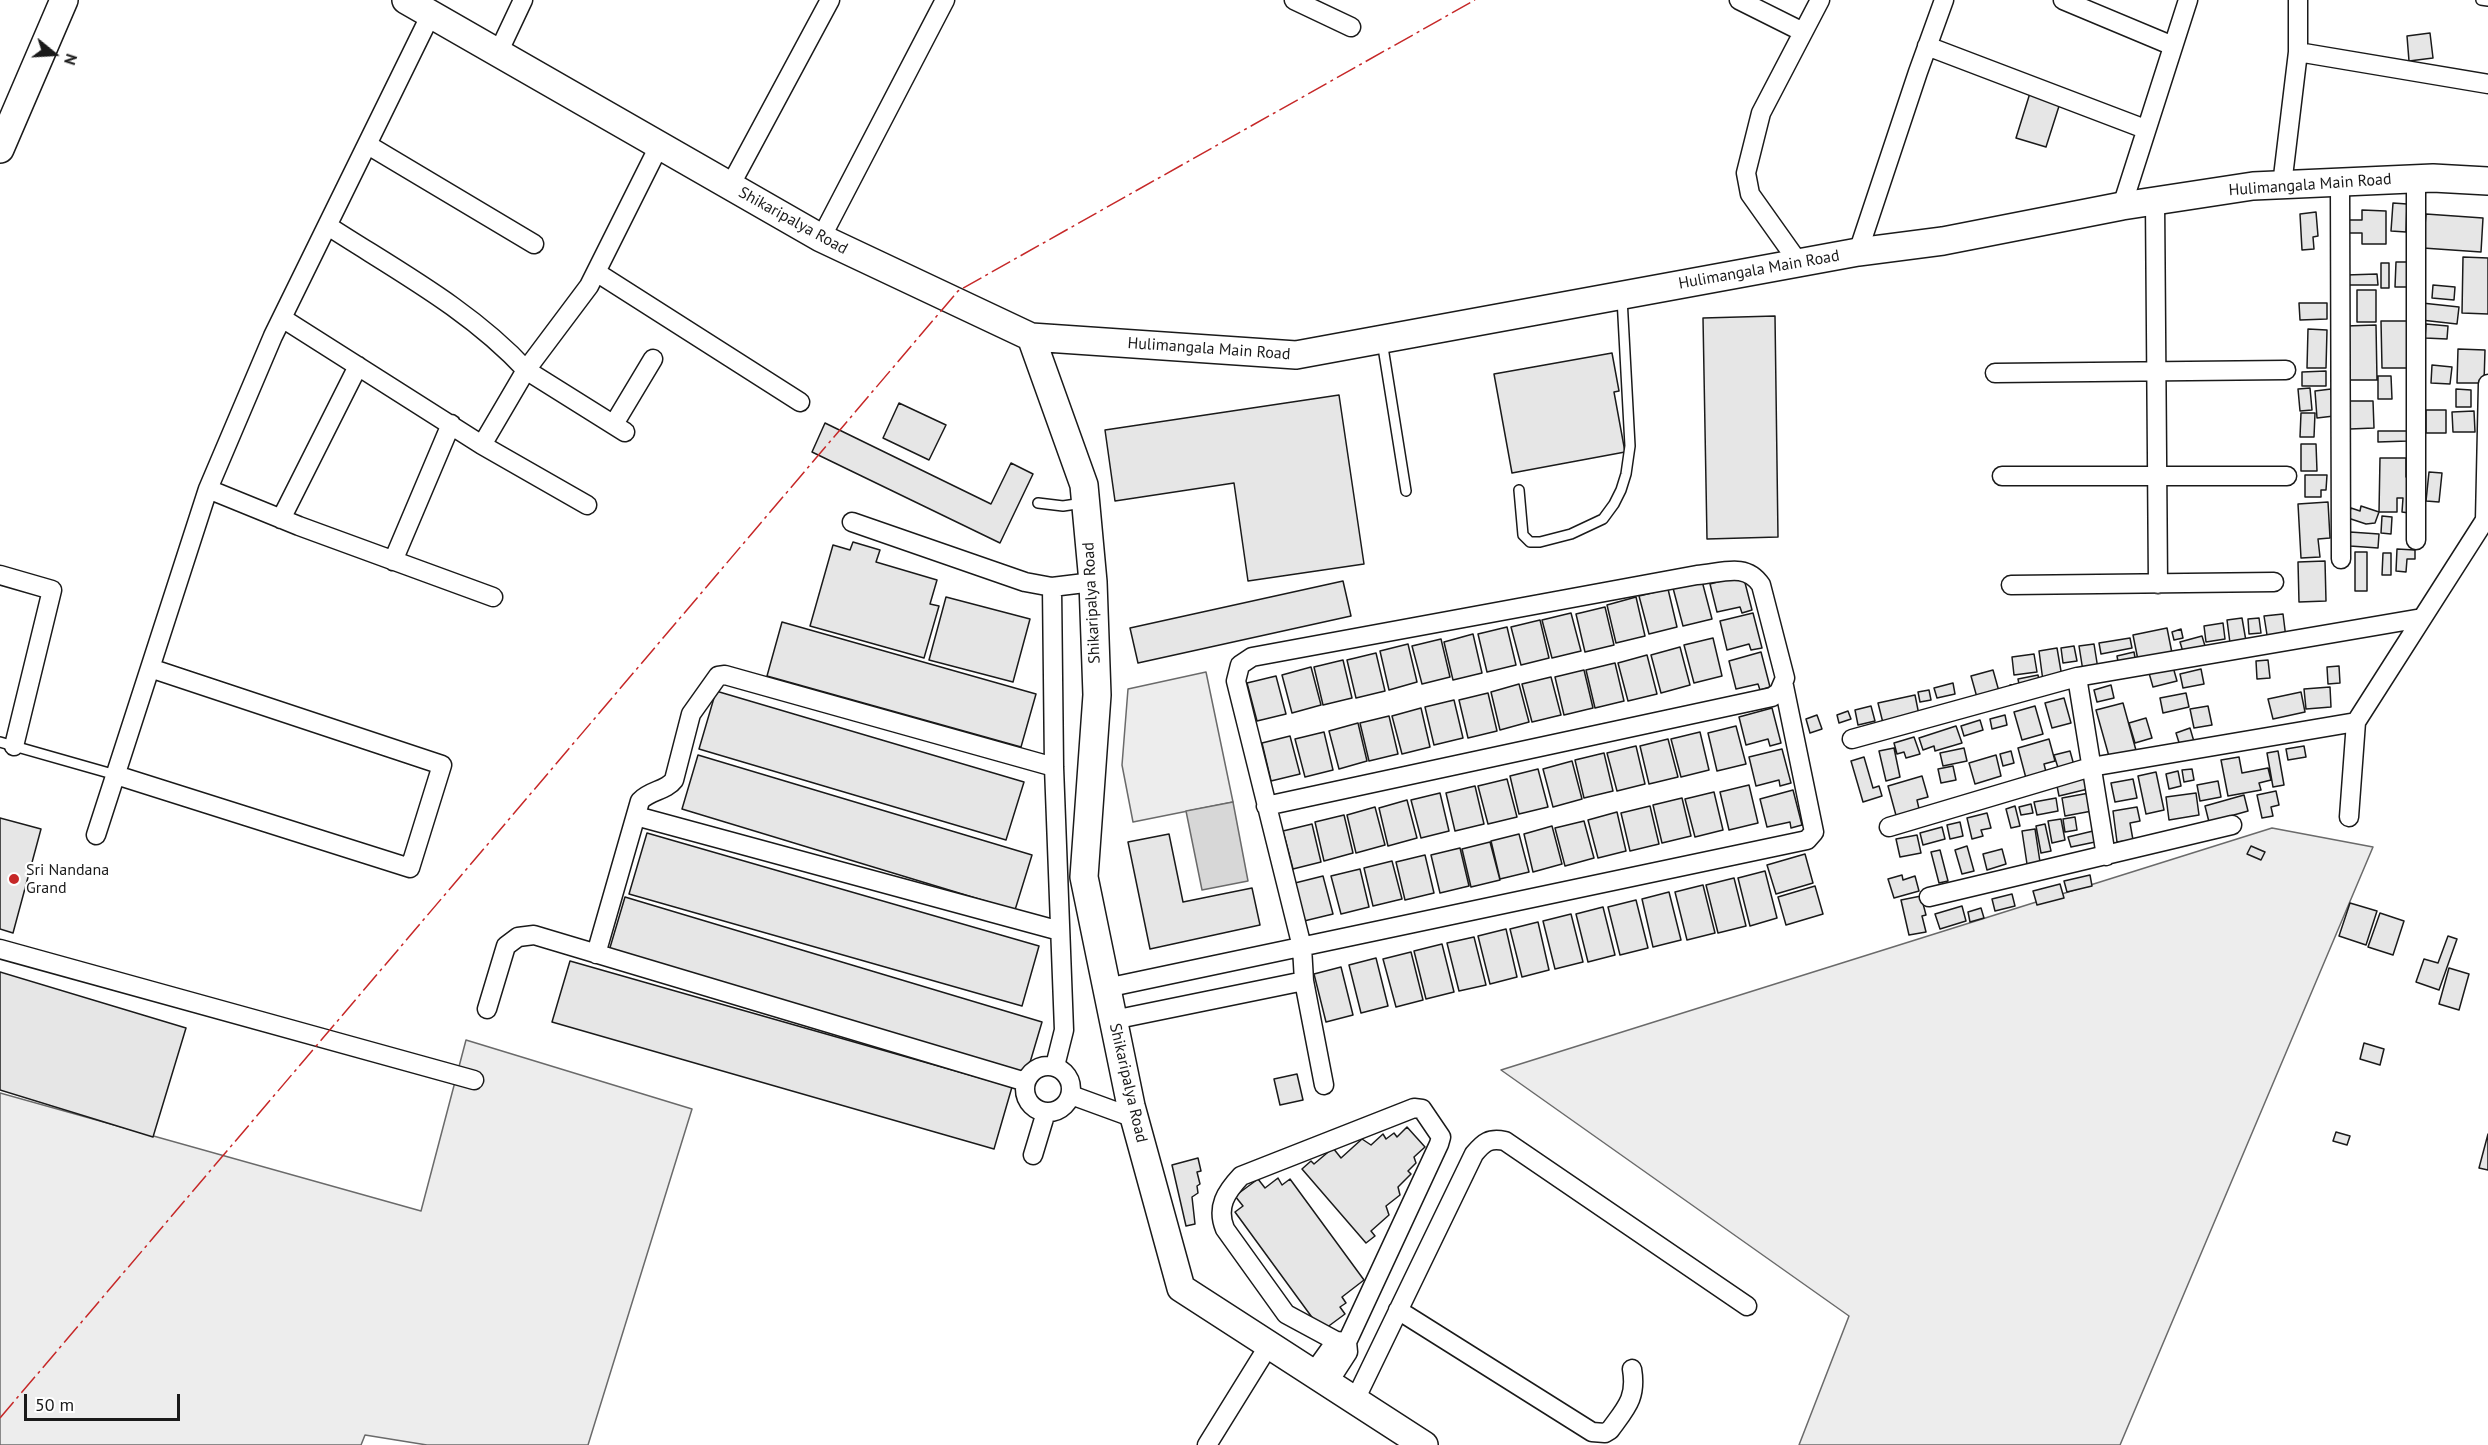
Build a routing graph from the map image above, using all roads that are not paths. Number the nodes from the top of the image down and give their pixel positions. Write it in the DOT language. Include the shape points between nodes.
graph roads {
  1 [pos="64,0"];
  2 [pos="406,0"];
  3 [pos="523,0"];
  4 [pos="830,0"];
  5 [pos="945,0"];
  6 [pos="1294,0"];
  7 [pos="1739,0"];
  8 [pos="1820,0"];
  9 [pos="1944,0"];
  10 [pos="2063,0"];
  11 [pos="2188,0"];
  12 [pos="2298,0"];
  13 [pos="2481,0"];
  14 [pos="2488,1"];
  15 [pos="431,14"];
  16 [pos="1351,27"];
  17 [pos="1803,32"];
  18 [pos="1927,46"];
  19 [pos="2173,46"];
  20 [pos="2298,52"];
  21 [pos="498,53"];
  22 [pos="2488,84"];
  23 [pos="2145,129"];
  24 [pos="368,145"];
  25 [pos="659,146"];
  26 [pos="0,149"];
  27 [pos="2416,178"];
  28 [pos="2488,181"];
  29 [pos="2340,182"];
  30 [pos="2282,184"];
  31 [pos="730,186"];
  32 [pos="2155,201"];
  33 [pos="2122,206"];
  34 [pos="328,226"];
  35 [pos="821,238"];
  36 [pos="534,244"];
  37 [pos="1858,252"];
  38 [pos="1799,263"];
  39 [pos="596,272"];
  40 [pos="1622,295"];
  41 [pos="282,318"];
  42 [pos="1031,337"];
  43 [pos="1382,339"];
  44 [pos="653,359"];
  45 [pos="358,366"];
  46 [pos="526,370"];
  47 [pos="2286,370"];
  48 [pos="2156,371"];
  49 [pos="1995,373"];
  50 [pos="2488,384"];
  51 [pos="800,402"];
  52 [pos="451,424"];
  53 [pos="482,445"];
  54 [pos="2002,476"];
  55 [pos="2158,476"];
  56 [pos="2287,476"];
  57 [pos="208,489"];
  58 [pos="1406,490"];
  59 [pos="1518,490"];
  60 [pos="1038,503"];
  61 [pos="1085,503"];
  62 [pos="587,505"];
  63 [pos="281,519"];
  64 [pos="852,522"];
  65 [pos="2416,540"];
  66 [pos="2341,559"];
  67 [pos="393,561"];
  68 [pos="0,575"];
  69 [pos="1093,582"];
  70 [pos="2274,582"];
  71 [pos="2158,584"];
  72 [pos="2011,585"];
  73 [pos="1052,587"];
  74 [pos="493,597"];
  75 [pos="2422,618"];
  76 [pos="150,668"];
  77 [pos="2077,677"];
  78 [pos="1784,686"];
  79 [pos="2356,722"];
  80 [pos="1852,739"];
  81 [pos="7,744"];
  82 [pos="1054,767"];
  83 [pos="2091,767"];
  84 [pos="116,775"];
  85 [pos="1266,806"];
  86 [pos="636,816"];
  87 [pos="2349,817"];
  88 [pos="2232,825"];
  89 [pos="1889,827"];
  90 [pos="96,835"];
  91 [pos="2106,856"];
  92 [pos="1929,897"];
  93 [pos="1060,931"];
  94 [pos="1302,947"];
  95 [pos="0,949"];
  96 [pos="596,954"];
  97 [pos="1304,981"];
  98 [pos="1107,988"];
  99 [pos="487,1009"];
  100 [pos="1113,1020"];
  101 [pos="1055,1066"];
  102 [pos="474,1080"];
  103 [pos="1026,1082"];
  104 [pos="1324,1085"];
  105 [pos="1071,1095"];
  106 [pos="1046,1112"];
  107 [pos="1134,1118"];
  108 [pos="1033,1155"];
  109 [pos="1747,1306"];
  110 [pos="1398,1310"];
  111 [pos="1342,1341"];
  112 [pos="1269,1345"];
  113 [pos="1632,1369"];
  114 [pos="1321,1378"];
  115 [pos="1355,1400"];
  116 [pos="1207,1445"];
  117 [pos="1424,1445"];
  1 -- 26 [label="street"];
  2 -- 15 [label="street, Shikaripalya Road"];
  3 -- 21 [label="street"];
  4 -- 31 [label="street"];
  5 -- 35 [label="street"];
  6 -- 16 [label="street"];
  7 -- 17 [label="street"];
  8 -- 17 [label="street"];
  9 -- 18 [label="street"];
  10 -- 19 [label="street"];
  11 -- 19 [label="street"];
  12 -- 20 [label="street"];
  13 -- 14 [label="lane"];
  15 -- 21 [label="street, Shikaripalya Road"];
  15 -- 24 [label="street"];
  17 -- 38 [label="street" via="1761,113 1746,173 1750,194"];
  18 -- 23 [label="street"];
  18 -- 37 [label="street"];
  19 -- 23 [label="street"];
  20 -- 22 [label="street"];
  20 -- 30 [label="street"];
  21 -- 25 [label="street, Shikaripalya Road"];
  23 -- 33 [label="street"];
  24 -- 34 [label="street"];
  24 -- 36 [label="street"];
  25 -- 31 [label="street, Shikaripalya Road"];
  25 -- 39 [label="street"];
  27 -- 28 [label="street, Hulimangala Main Road"];
  27 -- 29 [label="street, Hulimangala Main Road"];
  27 -- 65 [label="street"];
  29 -- 30 [label="street, Hulimangala Main Road"];
  29 -- 66 [label="street"];
  30 -- 32 [label="street, Hulimangala Main Road"];
  31 -- 35 [label="street, Shikaripalya Road"];
  32 -- 33 [label="street, Hulimangala Main Road"];
  32 -- 48 [label="street"];
  33 -- 37 [label="street, Hulimangala Main Road" via="1943,241"];
  34 -- 41 [label="street"];
  34 -- 46 [label="street" via="461,312"];
  35 -- 42 [label="street, Shikaripalya Road"];
  37 -- 38 [label="street, Hulimangala Main Road"];
  38 -- 40 [label="street, Hulimangala Main Road"];
  39 -- 46 [label="street"];
  39 -- 51 [label="street"];
  40 -- 43 [label="street, Hulimangala Main Road"];
  40 -- 59 [label="lane" via="1630,446 1626,474 1614,504 1603,519 1586,528 1530,542 1523,535"];
  41 -- 45 [label="street"];
  41 -- 57 [label="street"];
  42 -- 43 [label="street, Hulimangala Main Road" via="1296,355"];
  42 -- 61 [label="street, Shikaripalya Road" via="1084,485"];
  43 -- 58 [label="lane"];
  44 -- 46 [label="street" via="620,428"];
  45 -- 52 [label="street"];
  45 -- 63 [label="street"];
  46 -- 53 [label="street"];
  47 -- 48 [label="street"];
  48 -- 49 [label="street"];
  48 -- 55 [label="street"];
  50 -- 75 [label="street" via="2485,519"];
  52 -- 53 [label="street"];
  52 -- 67 [label="street"];
  53 -- 62 [label="street"];
  54 -- 55 [label="street"];
  55 -- 56 [label="street"];
  55 -- 71 [label="street"];
  57 -- 63 [label="street"];
  57 -- 76 [label="street"];
  60 -- 61 [label="lane"];
  61 -- 69 [label="street, Shikaripalya Road"];
  63 -- 67 [label="street"];
  64 -- 73 [label="street" via="1025,582"];
  67 -- 74 [label="street"];
  68 -- 81 [label="street" via="52,590"];
  69 -- 73 [label="street"];
  69 -- 98 [label="street, Shikaripalya Road" via="1097,695 1084,877"];
  70 -- 71 [label="street"];
  71 -- 72 [label="street"];
  73 -- 82 [label="street"];
  75 -- 77 [label="street"];
  75 -- 79 [label="street"];
  76 -- 84 [label="street"];
  76 -- 84 [label="street" via="442,765 410,868"];
  77 -- 80 [label="street"];
  77 -- 83 [label="street"];
  78 -- 85 [label="street" via="1772,697"];
  78 -- 85 [label="street" via="1761,585 1746,570 1697,575 1252,657 1240,665 1236,681"];
  78 -- 94 [label="street" via="1814,832 1807,840"];
  79 -- 83 [label="street"];
  79 -- 87 [label="street"];
  81 -- 84 [label="lane"];
  82 -- 86 [label="street" via="725,675 718,676 691,714 674,780 670,786 646,794"];
  82 -- 93 [label="street"];
  83 -- 89 [label="street"];
  83 -- 91 [label="street"];
  84 -- 90 [label="street"];
  85 -- 94 [label="street"];
  86 -- 93 [label="street"];
  86 -- 96 [label="street"];
  88 -- 91 [label="street"];
  91 -- 92 [label="street"];
  93 -- 101 [label="street" via="1064,1030"];
  94 -- 97 [label="street"];
  94 -- 98 [label="street"];
  95 -- 102 [label="street"];
  96 -- 99 [label="street" via="534,935 518,937 506,946"];
  96 -- 103 [label="street"];
  97 -- 100 [label="street"];
  97 -- 104 [label="street"];
  98 -- 100 [label="street, Shikaripalya Road"];
  100 -- 107 [label="street, Shikaripalya Road"];
  101 -- 103 [label="street" via="1041,1067"];
  101 -- 105 [label="street" via="1067,1074"];
  103 -- 106 [label="street" via="1028,1098"];
  105 -- 106 [label="street" via="1061,1108"];
  105 -- 107 [label="street"];
  106 -- 108 [label="street"];
  107 -- 112 [label="street, Shikaripalya Road" via="1181,1288"];
  109 -- 110 [label="street" via="1505,1141 1493,1139 1483,1142 1474,1154"];
  110 -- 113 [label="street" via="1592,1432 1610,1431 1631,1400"];
  110 -- 115 [label="street"];
  111 -- 111 [label="street" via="1442,1137 1422,1109 1414,1108 1241,1176 1222,1202 1225,1229 1286,1314"];
  111 -- 114 [label="street"];
  112 -- 114 [label="street, Shikaripalya Road"];
  112 -- 116 [label="street"];
  114 -- 115 [label="street, Shikaripalya Road"];
  115 -- 117 [label="street, Shikaripalya Road"];
}
